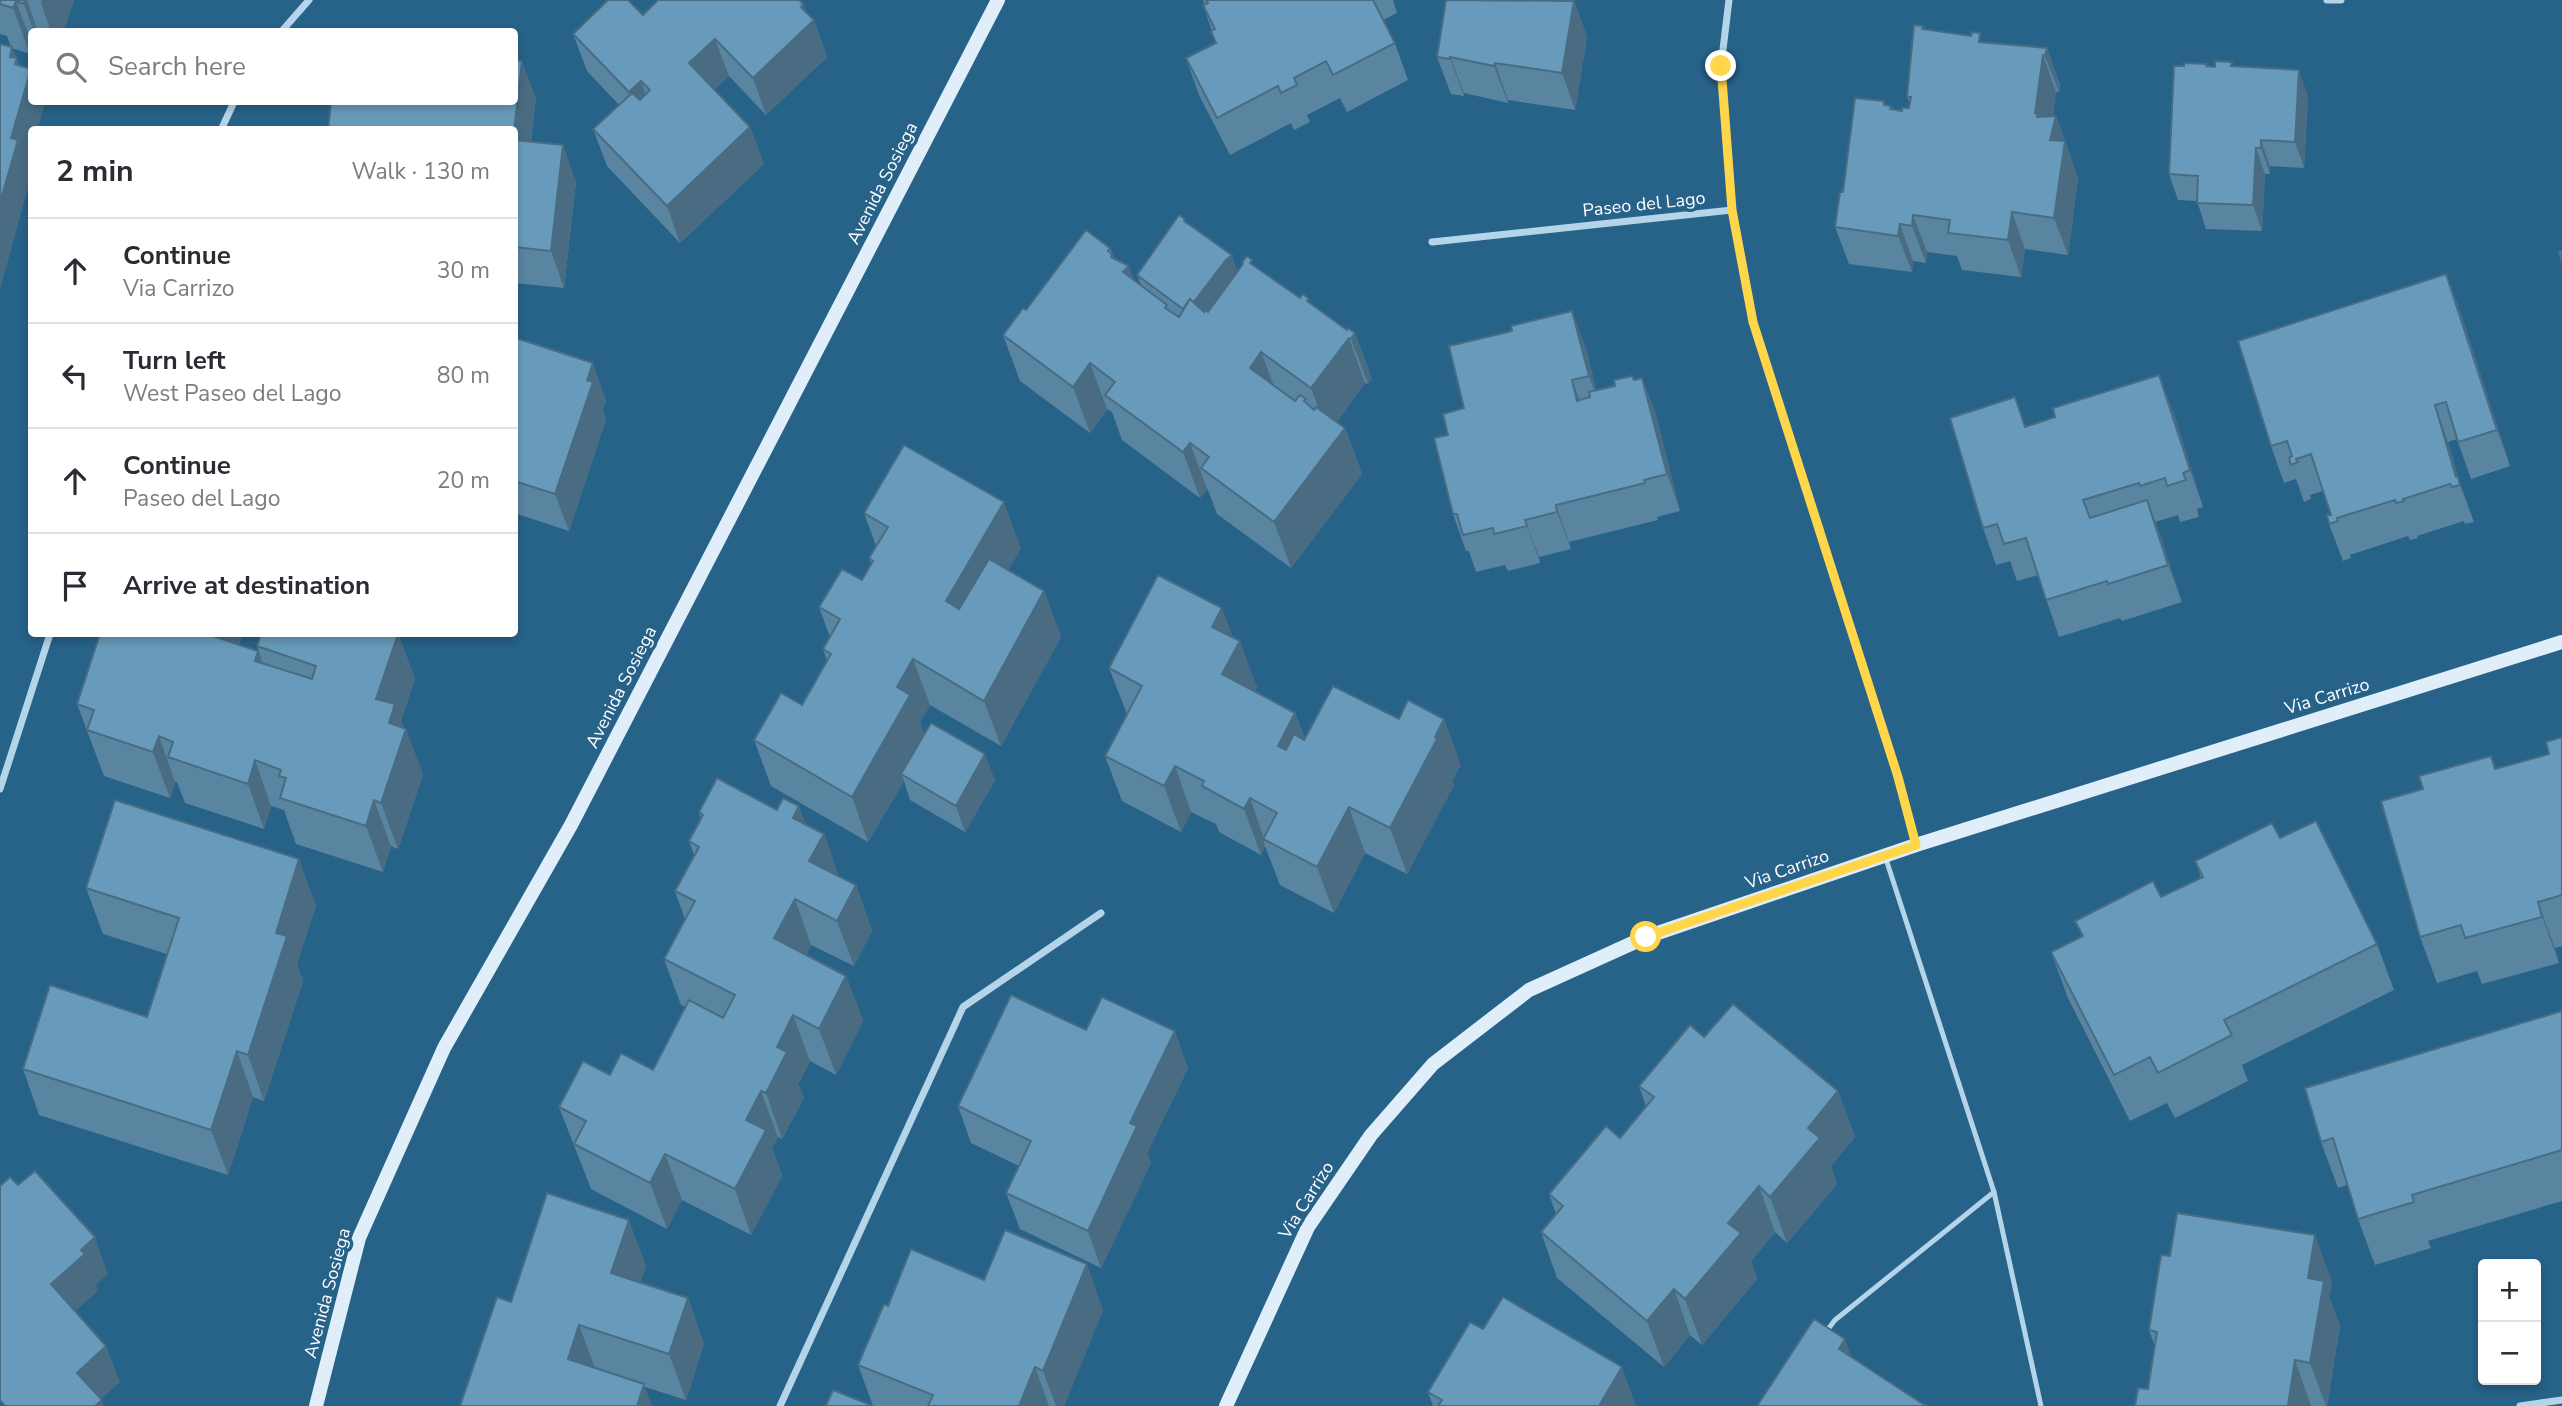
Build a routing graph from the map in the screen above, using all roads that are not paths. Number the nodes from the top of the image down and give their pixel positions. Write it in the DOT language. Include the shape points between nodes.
graph roads {
  1 [pos="309,0"];
  2 [pos="998,0"];
  3 [pos="1729,0"];
  4 [pos="2327,0"];
  5 [pos="2341,0"];
  6 [pos="284,28"];
  7 [pos="233,105"];
  8 [pos="223,126"];
  9 [pos="1732,210"];
  10 [pos="1432,242"];
  11 [pos="49,637"];
  12 [pos="2562,642"];
  13 [pos="0,789"];
  14 [pos="1916,845"];
  15 [pos="1885,856"];
  16 [pos="1101,913"];
  17 [pos="1994,1192"];
  18 [pos="1819,1342"];
  19 [pos="2562,1400"];
  20 [pos="316,1406"];
  21 [pos="780,1406"];
  22 [pos="1226,1406"];
  23 [pos="2041,1406"];
  24 [pos="2520,1406"];
  1 -- 6 [label="street"];
  2 -- 20 [label="street, Avenida Sosiega" via="571,825 444,1048 359,1238"];
  3 -- 9 [label="street, Paseo del Lago" via="1721,66"];
  4 -- 5 [label="street"];
  7 -- 8 [label="street"];
  9 -- 10 [label="street, Paseo del Lago"];
  9 -- 14 [label="street" via="1753,322"];
  11 -- 13 [label="street"];
  12 -- 14 [label="street, Via Carrizo"];
  14 -- 15 [label="street, Via Carrizo"];
  15 -- 17 [label="lane"];
  15 -- 22 [label="street, Via Carrizo" via="1646,937 1540,984 1433,1064 1371,1135 1308,1227"];
  16 -- 21 [label="street" via="963,1007"];
  17 -- 18 [label="lane" via="1835,1320"];
  17 -- 23 [label="lane"];
  19 -- 24 [label="street"];
}
